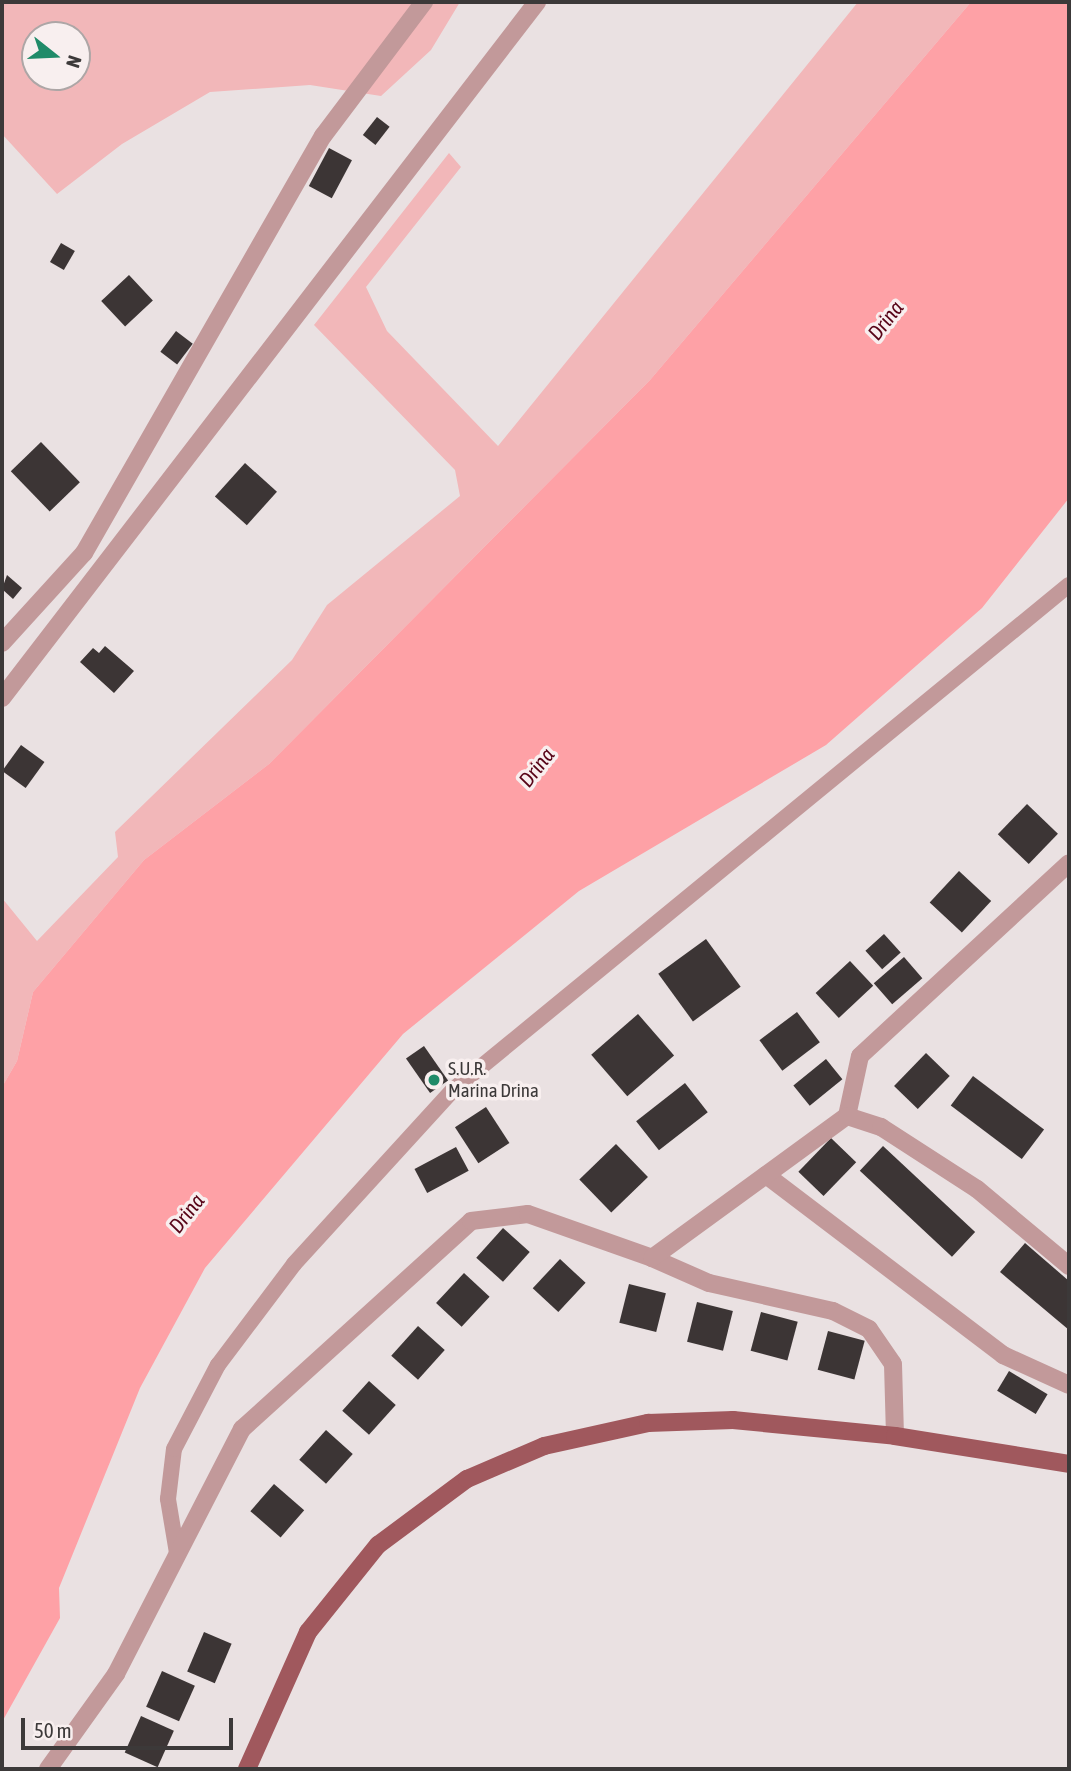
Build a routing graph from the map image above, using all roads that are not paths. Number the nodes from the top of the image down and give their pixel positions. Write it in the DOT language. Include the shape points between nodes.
graph roads {
  1 [pos="424,2"];
  2 [pos="537,2"];
  3 [pos="83,553"];
  4 [pos="102,568"];
  5 [pos="1069,585"];
  6 [pos="2,643"];
  7 [pos="2,698"];
  8 [pos="1069,863"];
  9 [pos="847,1116"];
  10 [pos="766,1175"];
  11 [pos="652,1258"];
  12 [pos="1069,1266"];
  13 [pos="1069,1385"];
  14 [pos="895,1436"];
  15 [pos="1069,1464"];
  16 [pos="177,1553"];
  17 [pos="48,1769"];
  18 [pos="247,1769"];
  1 -- 3 [label="street" via="323,136"];
  2 -- 4 [label="street"];
  3 -- 4 [label="street"];
  3 -- 6 [label="street"];
  4 -- 7 [label="street"];
  5 -- 16 [label="lane" via="454,1089 294,1264 218,1365 174,1449 168,1499"];
  8 -- 9 [label="street" via="860,1056"];
  9 -- 10 [label="street"];
  9 -- 12 [label="street" via="881,1127 977,1189"];
  10 -- 11 [label="street"];
  10 -- 13 [label="street" via="1003,1355"];
  11 -- 14 [label="street" via="709,1283 833,1311 869,1329 893,1364"];
  11 -- 16 [label="street" via="528,1214 471,1221 242,1429"];
  14 -- 15 [label="main road"];
  14 -- 18 [label="main road" via="733,1420 648,1423 544,1446 479,1473 378,1545 334,1594 286,1671"];
  16 -- 17 [label="street" via="116,1674"];
}
